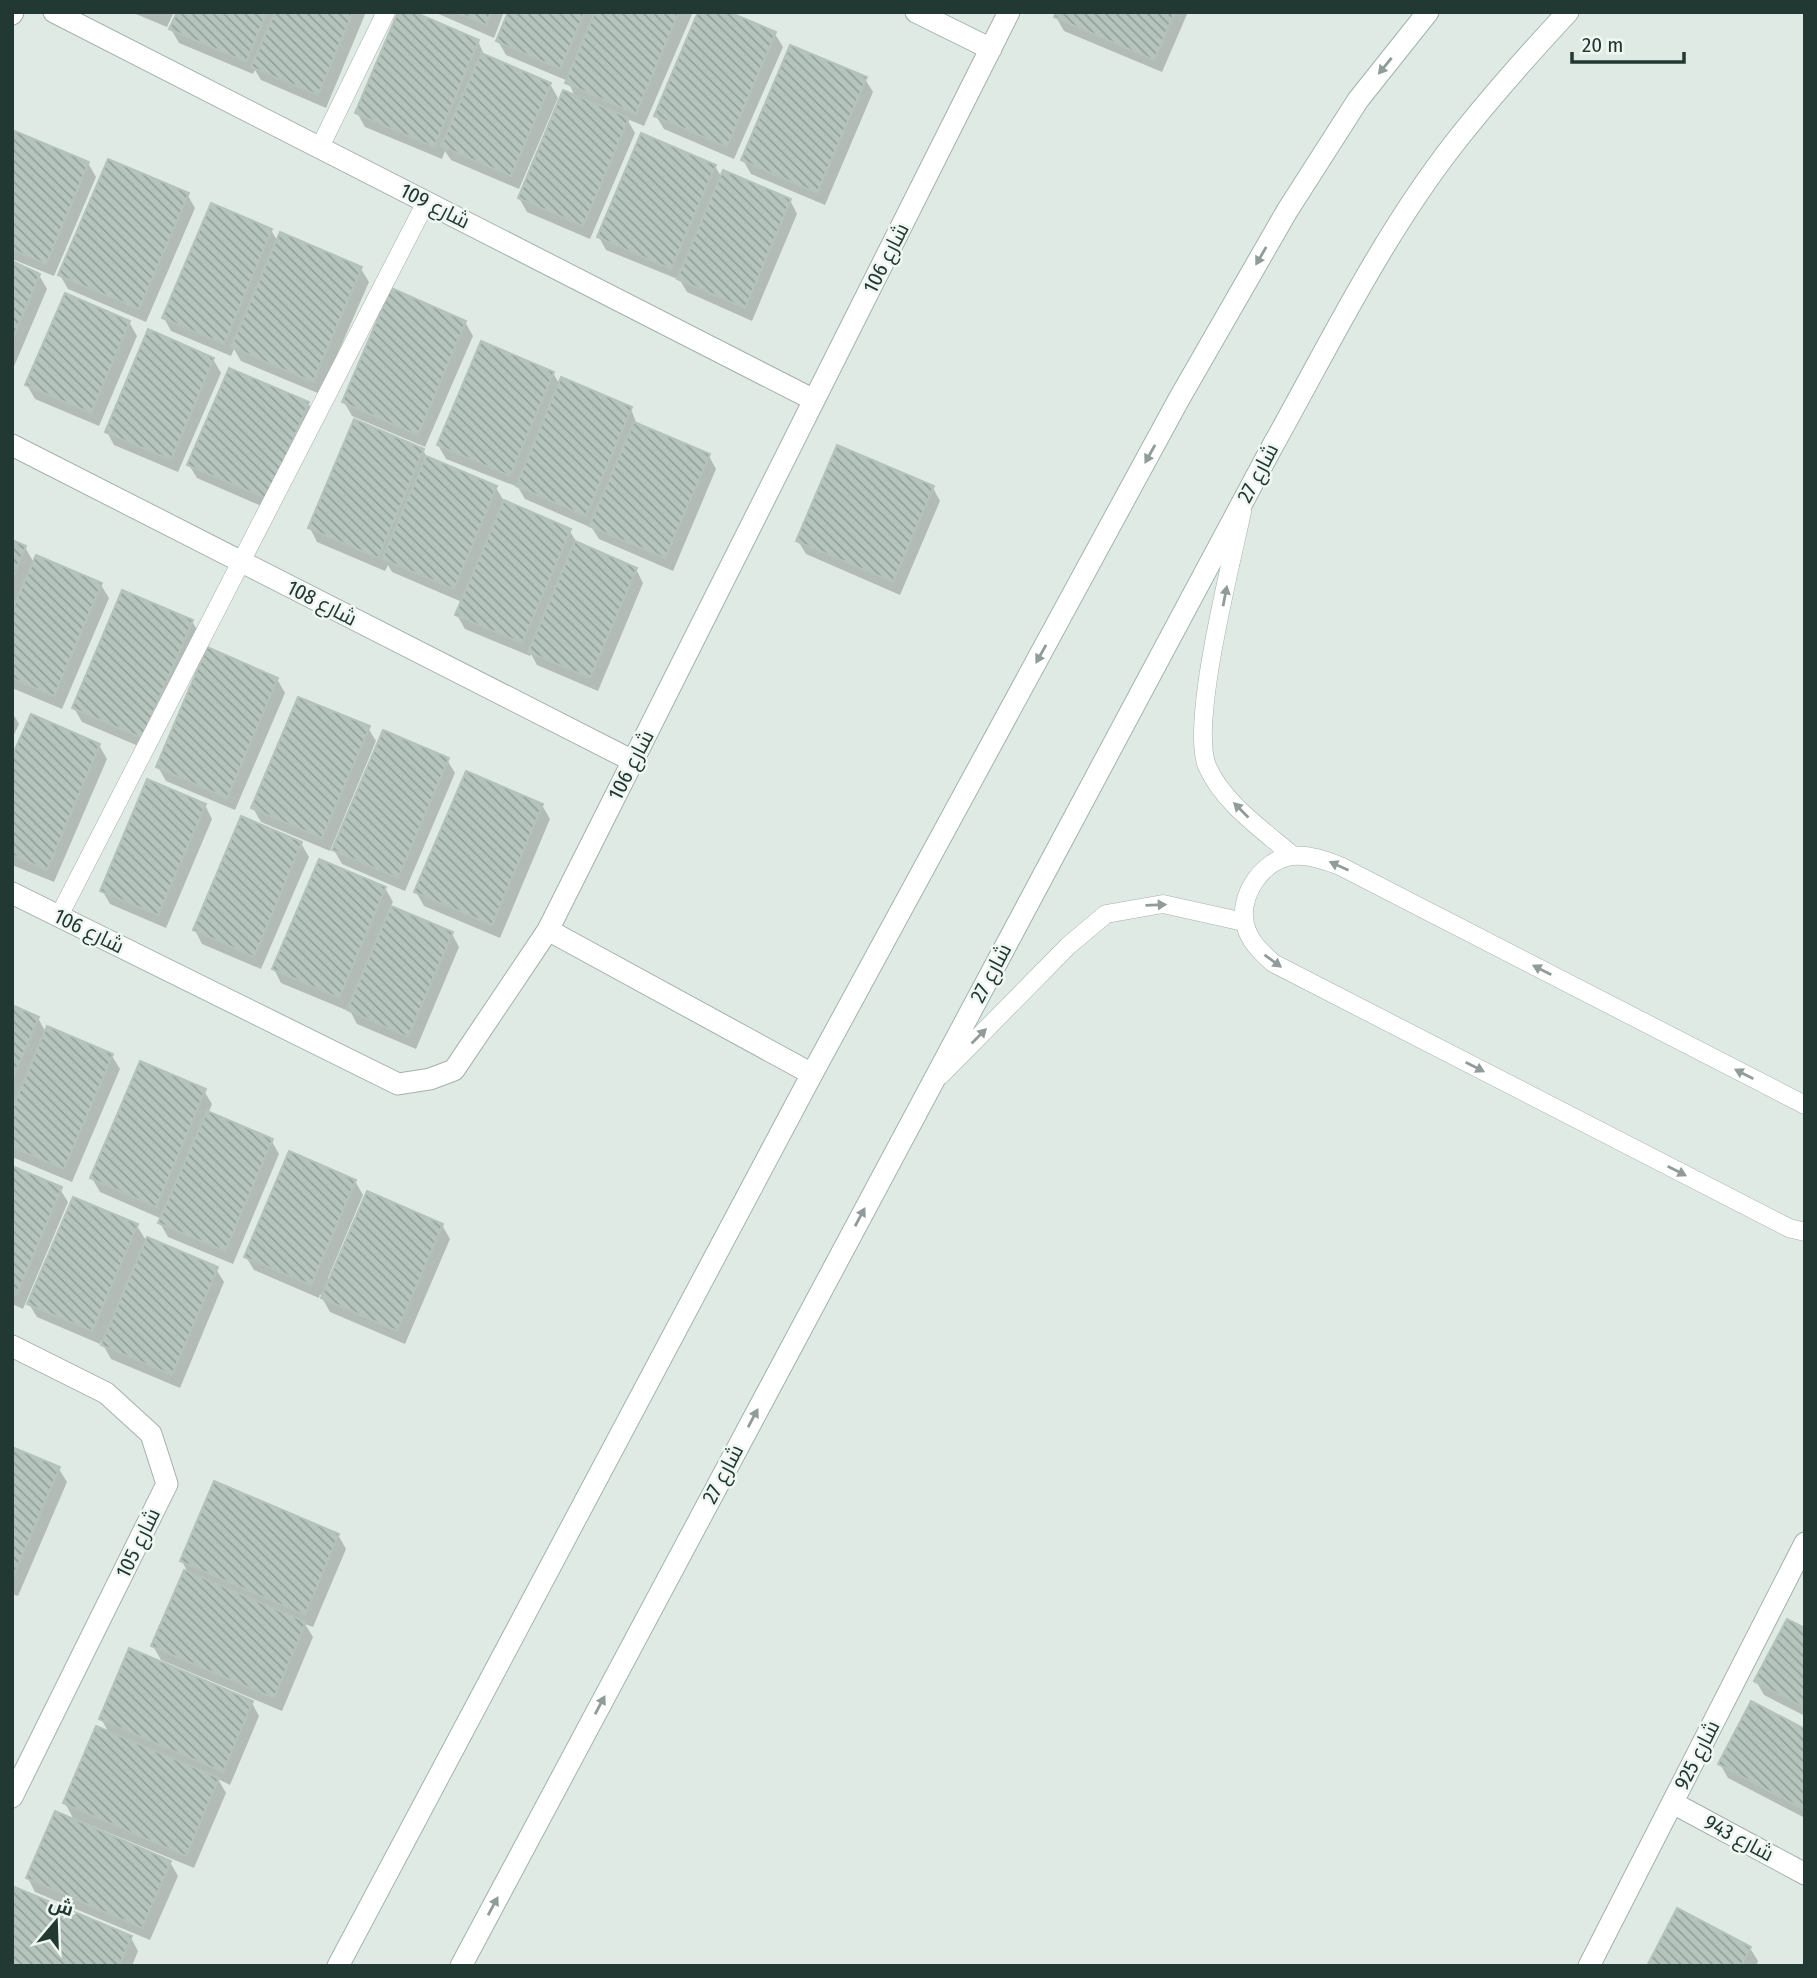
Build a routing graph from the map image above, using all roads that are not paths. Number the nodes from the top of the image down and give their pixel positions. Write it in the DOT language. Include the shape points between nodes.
graph roads {
  1 [pos="54,12"];
  2 [pos="386,12"];
  3 [pos="916,12"];
  4 [pos="1009,12"];
  5 [pos="1428,12"];
  6 [pos="1568,12"];
  7 [pos="991,49"];
  8 [pos="320,147"];
  9 [pos="426,202"];
  10 [pos="814,400"];
  11 [pos="12,445"];
  12 [pos="1244,498"];
  13 [pos="241,562"];
  14 [pos="633,761"];
  15 [pos="1292,855"];
  16 [pos="12,893"];
  17 [pos="59,916"];
  18 [pos="1244,922"];
  19 [pos="548,930"];
  20 [pos="812,1074"];
  21 [pos="931,1085"];
  22 [pos="1805,1105"];
  23 [pos="1805,1232"];
  24 [pos="12,1346"];
  25 [pos="1805,1543"];
  26 [pos="12,1797"];
  27 [pos="1673,1803"];
  28 [pos="1805,1874"];
  29 [pos="338,1966"];
  30 [pos="461,1966"];
  31 [pos="1589,1966"];
  1 -- 8 [label="street, شارع 109"];
  2 -- 8 [label="lane"];
  3 -- 7 [label="street"];
  4 -- 7 [label="street, شارع 106"];
  5 -- 20 [label="street, one-way" via="1358,100 1287,211 1179,399"];
  6 -- 12 [label="street, شارع 27" via="1451,147 1377,258"];
  7 -- 10 [label="street, شارع 106"];
  8 -- 9 [label="street, شارع 109"];
  9 -- 10 [label="street, شارع 109"];
  9 -- 13 [label="lane"];
  10 -- 14 [label="street, شارع 106"];
  11 -- 13 [label="street, شارع 108"];
  15 -- 12 [label="lane, one-way" via="1239,809 1207,765 1208,684"];
  12 -- 21 [label="street, شارع 27"];
  13 -- 14 [label="street, شارع 108"];
  13 -- 17 [label="lane"];
  14 -- 19 [label="street, شارع 106"];
  15 -- 18 [label="lane" via="1265,866 1247,902"];
  22 -- 15 [label="lane, one-way" via="1340,866"];
  16 -- 17 [label="street, شارع 106"];
  17 -- 19 [label="street, شارع 106" via="398,1084 454,1070"];
  21 -- 18 [label="lane, one-way" via="1068,946 1106,914 1163,904"];
  18 -- 23 [label="lane, one-way" via="1253,944 1273,963 1789,1228"];
  19 -- 20 [label="street"];
  20 -- 29 [label="street"];
  30 -- 21 [label="street, شارع 27, one-way"];
  24 -- 26 [label="street, شارع 105" via="106,1392 151,1434 167,1484"];
  25 -- 27 [label="street, شارع 925"];
  27 -- 28 [label="street, شارع 943"];
  27 -- 31 [label="street, شارع 925"];
}
